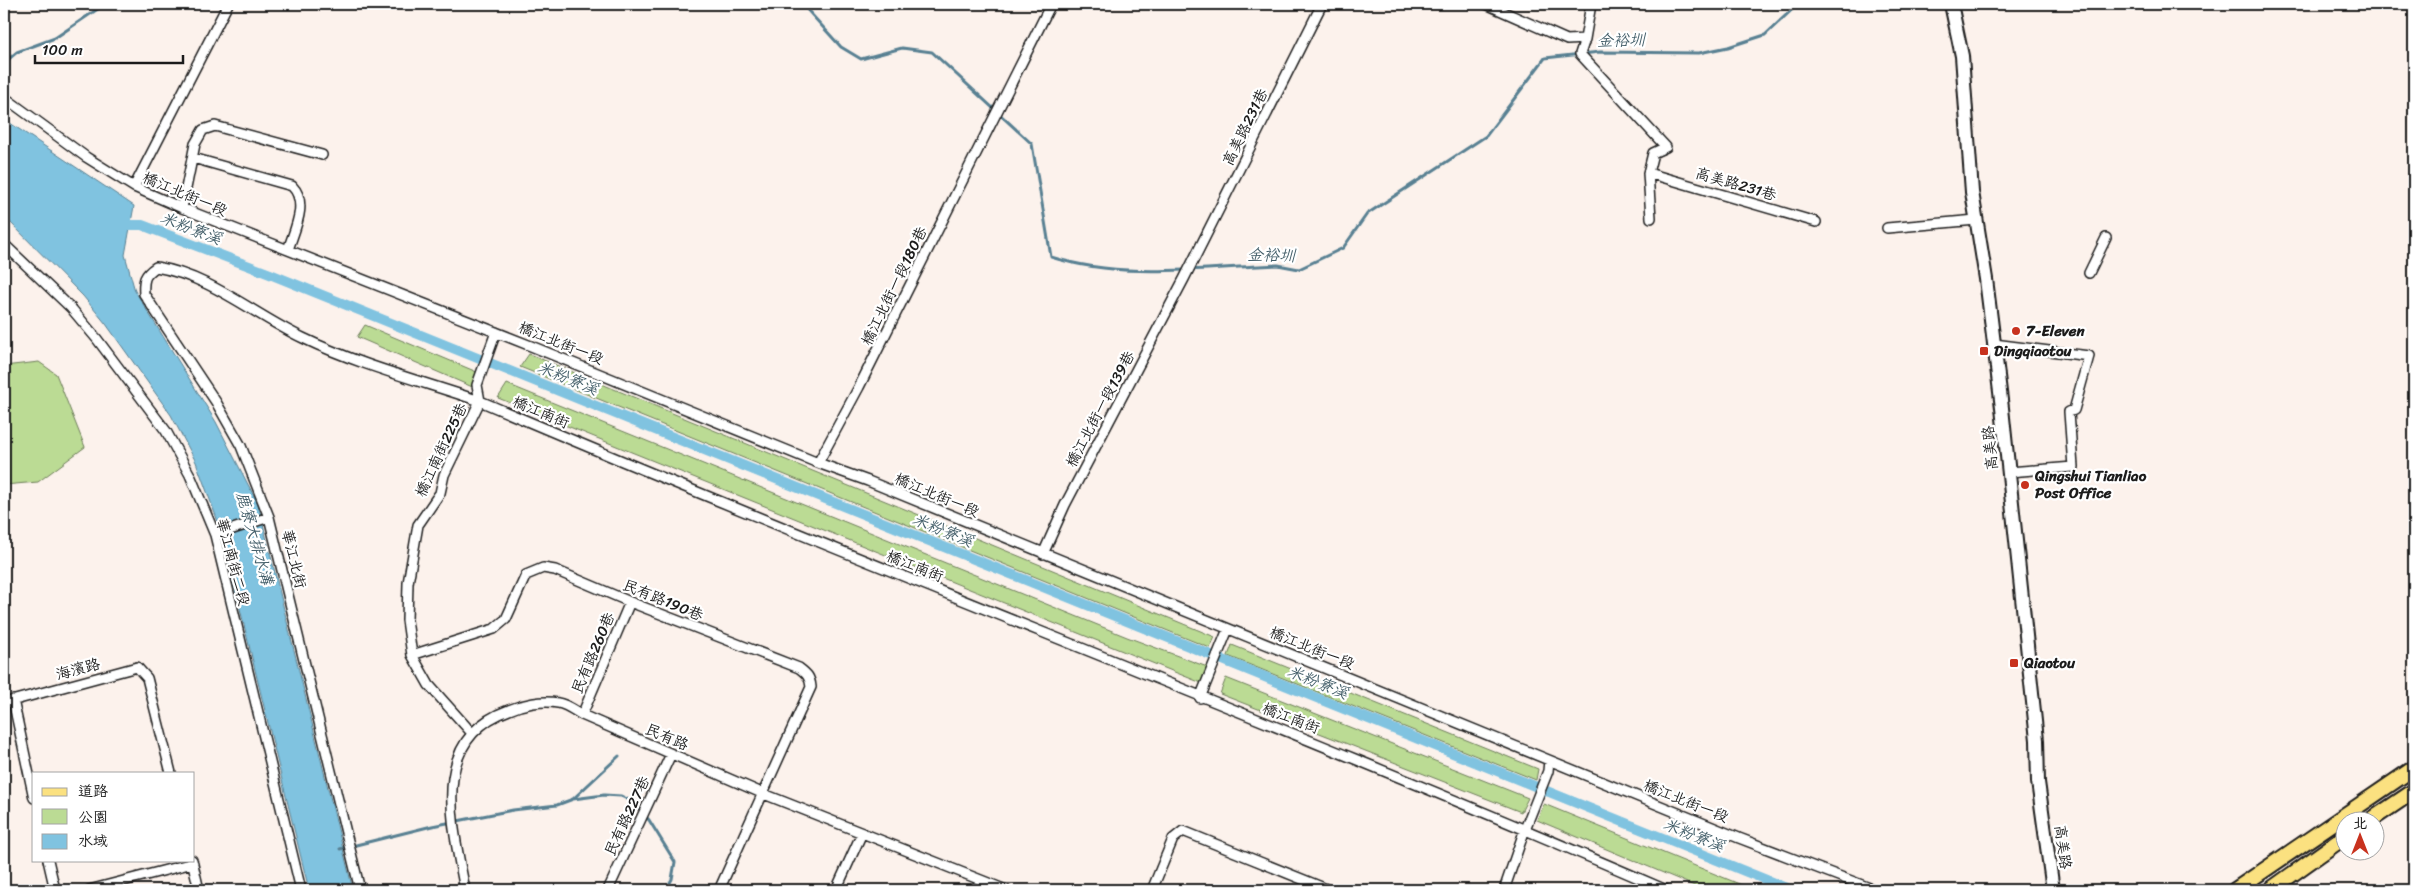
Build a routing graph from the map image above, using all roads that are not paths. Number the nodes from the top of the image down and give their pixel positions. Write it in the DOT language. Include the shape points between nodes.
graph roads {
  1 [pos="228,4"];
  2 [pos="1051,4"];
  3 [pos="1322,4"];
  4 [pos="1486,4"];
  5 [pos="1591,4"];
  6 [pos="1951,4"];
  7 [pos="1585,39"];
  8 [pos="4,97"];
  9 [pos="322,155"];
  10 [pos="193,158"];
  11 [pos="1648,173"];
  12 [pos="134,187"];
  13 [pos="182,208"];
  14 [pos="1651,218"];
  15 [pos="1976,220"];
  16 [pos="1816,222"];
  17 [pos="1887,228"];
  18 [pos="2106,238"];
  19 [pos="4,244"];
  20 [pos="288,250"];
  21 [pos="156,267"];
  22 [pos="2089,273"];
  23 [pos="1184,279"];
  24 [pos="496,332"];
  25 [pos="1994,344"];
  26 [pos="480,401"];
  27 [pos="818,464"];
  28 [pos="2009,472"];
  29 [pos="266,518"];
  30 [pos="216,535"];
  31 [pos="1043,554"];
  32 [pos="630,602"];
  33 [pos="1228,629"];
  34 [pos="412,655"];
  35 [pos="1200,698"];
  36 [pos="8,702"];
  37 [pos="582,715"];
  38 [pos="471,732"];
  39 [pos="671,754"];
  40 [pos="1549,760"];
  41 [pos="2414,768"];
  42 [pos="171,772"];
  43 [pos="32,791"];
  44 [pos="2414,791"];
  45 [pos="764,794"];
  46 [pos="2383,812"];
  47 [pos="1525,829"];
  48 [pos="862,833"];
  49 [pos="2336,843"];
  50 [pos="49,862"];
  51 [pos="193,862"];
  52 [pos="986,886"];
  53 [pos="56,890"];
  54 [pos="89,890"];
  55 [pos="200,890"];
  56 [pos="301,890"];
  57 [pos="360,890"];
  58 [pos="465,890"];
  59 [pos="608,890"];
  60 [pos="719,890"];
  61 [pos="836,890"];
  62 [pos="1006,890"];
  63 [pos="1152,890"];
  64 [pos="1328,890"];
  65 [pos="1504,890"];
  66 [pos="1666,890"];
  67 [pos="1875,890"];
  68 [pos="2052,890"];
  69 [pos="2235,890"];
  70 [pos="2270,890"];
  1 -- 12 [label="street"];
  2 -- 27 [label="street, 橋江北街一段180巷"];
  3 -- 23 [label="street, 高美路231巷"];
  4 -- 7 [label="street" via="1567,40"];
  5 -- 7 [label="street"];
  6 -- 15 [label="street, 高美路" via="1962,56"];
  7 -- 11 [label="street" via="1580,54 1666,147 1653,153"];
  8 -- 12 [label="street, 橋江北街一段" via="86,157"];
  9 -- 10 [label="street" via="215,126 202,130"];
  10 -- 13 [label="street"];
  10 -- 20 [label="street" via="292,186 300,193 301,205"];
  11 -- 14 [label="street"];
  11 -- 16 [label="street, 高美路231巷"];
  12 -- 13 [label="street, 橋江北街一段"];
  13 -- 20 [label="street, 橋江北街一段"];
  15 -- 17 [label="street"];
  15 -- 25 [label="street, 高美路"];
  18 -- 22 [label="street"];
  19 -- 30 [label="street, 華江南街二段" via="71,308 166,431 190,475"];
  20 -- 24 [label="street, 橋江北街一段"];
  21 -- 26 [label="street, 橋江南街" via="175,270 207,284 303,338"];
  21 -- 29 [label="street, 華江北街" via="146,274 144,294 242,446"];
  23 -- 31 [label="street, 橋江北街一段139巷" via="1065,505"];
  24 -- 26 [label="street, 橋江南街225巷" via="477,385"];
  24 -- 27 [label="street, 橋江北街一段"];
  25 -- 28 [label="street, 高美路"];
  25 -- 28 [label="street" via="2089,356 2074,410 2069,412 2073,467"];
  26 -- 34 [label="street, 橋江南街225巷" via="444,474 440,493 418,525 408,583 406,620"];
  26 -- 35 [label="street, 橋江南街"];
  27 -- 31 [label="street, 橋江北街一段" via="868,481"];
  28 -- 68 [label="street, 高美路" via="2038,782"];
  29 -- 30 [label="street"];
  29 -- 57 [label="street, 華江北街"];
  30 -- 56 [label="street, 華江南街二段"];
  31 -- 33 [label="street, 橋江北街一段"];
  32 -- 34 [label="street, 民有路190巷" via="555,570 532,570 526,575 506,619 494,630"];
  32 -- 37 [label="street, 民有路260巷"];
  32 -- 45 [label="street, 民有路190巷" via="799,668 810,679 811,687"];
  33 -- 35 [label="street"];
  33 -- 40 [label="street, 橋江北街一段"];
  34 -- 38 [label="street" via="429,685"];
  35 -- 47 [label="street, 橋江南街" via="1359,759"];
  36 -- 42 [label="street, 海濱路" via="137,667 147,678"];
  36 -- 43 [label="street, 海濱路"];
  37 -- 38 [label="street, 民有路" via="559,703 524,704 496,714"];
  37 -- 39 [label="street, 民有路"];
  38 -- 58 [label="street, 民有路" via="456,762 450,792"];
  39 -- 45 [label="street, 民有路"];
  39 -- 59 [label="street, 民有路227巷"];
  40 -- 47 [label="street" via="1547,775"];
  40 -- 67 [label="street, 橋江北街一段"];
  41 -- 69 [label="main road"];
  44 -- 46 [label="main road"];
  45 -- 48 [label="street, 民有路"];
  45 -- 60 [label="street, 民有路190巷"];
  47 -- 65 [label="street"];
  47 -- 66 [label="street, 橋江南街"];
  48 -- 52 [label="street, 民有路"];
  48 -- 61 [label="street"];
  49 -- 70 [label="main road"];
  50 -- 53 [label="street"];
  51 -- 54 [label="street"];
  51 -- 55 [label="street"];
  52 -- 62 [label="street, 民有路"];
  63 -- 64 [label="street" via="1173,839 1182,831"];
}
